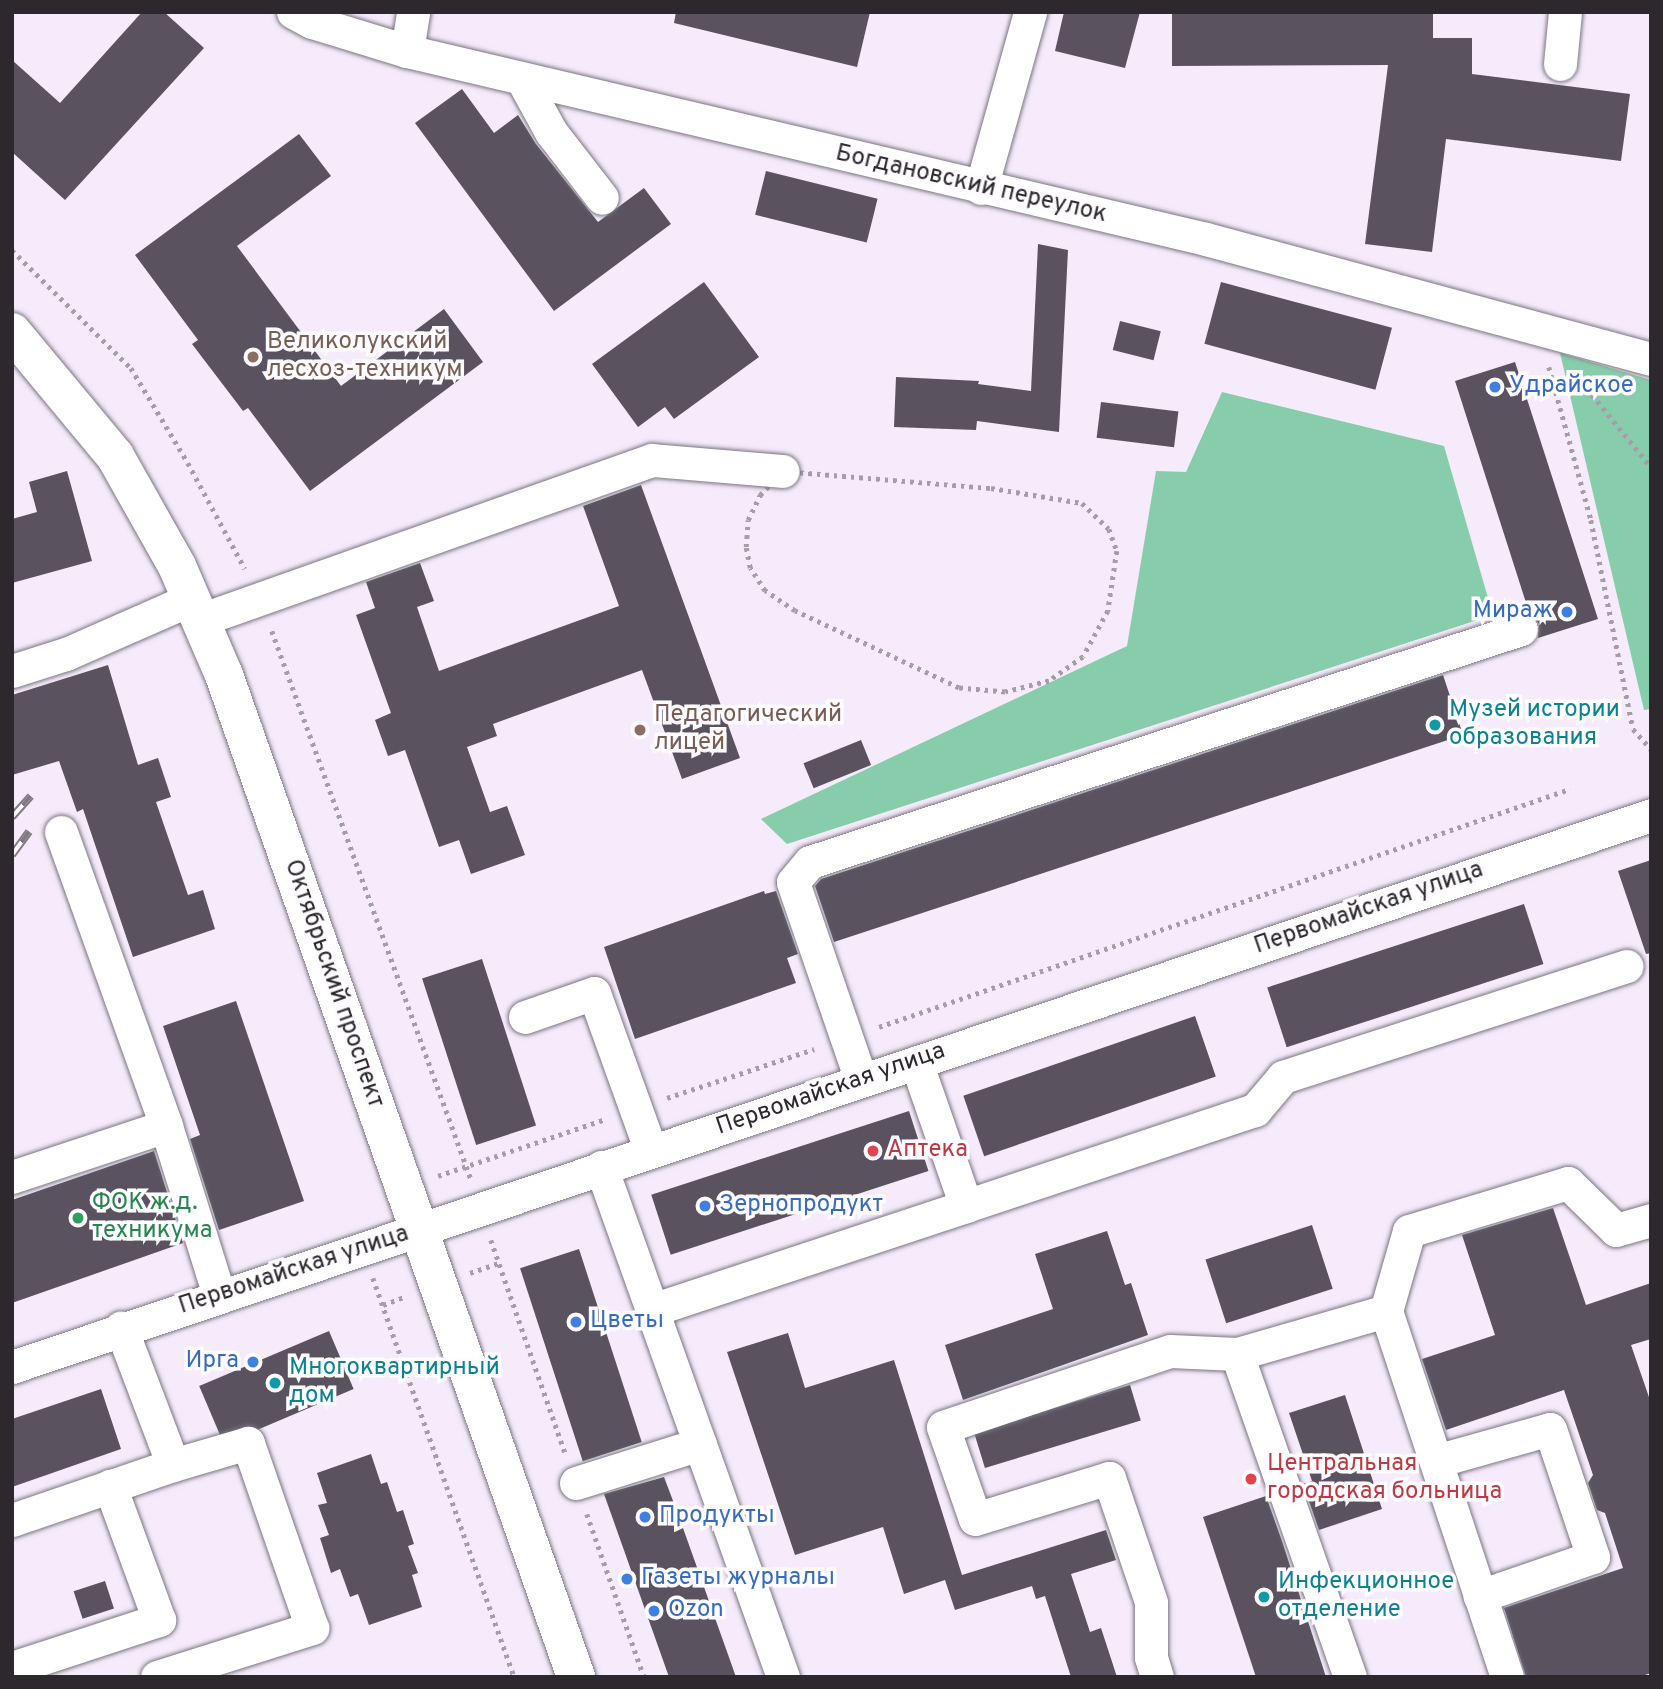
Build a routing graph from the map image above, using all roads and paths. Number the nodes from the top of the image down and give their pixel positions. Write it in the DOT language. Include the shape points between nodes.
graph roads {
  1 [pos="293,12"];
  2 [pos="413,12"];
  3 [pos="1030,12"];
  4 [pos="1565,12"];
  5 [pos="407,51"];
  6 [pos="1560,64"];
  7 [pos="522,79"];
  8 [pos="981,188"];
  9 [pos="602,198"];
  10 [pos="12,250"];
  11 [pos="1539,330"];
  12 [pos="12,332"];
  13 [pos="1651,359"];
  14 [pos="1573,372"];
  15 [pos="1651,467"];
  16 [pos="783,471"];
  17 [pos="260,598"];
  18 [pos="196,610"];
  19 [pos="1521,629"];
  20 [pos="12,671"];
  21 [pos="1651,749"];
  22 [pos="1570,789"];
  23 [pos="1651,815"];
  24 [pos="61,832"];
  25 [pos="1627,966"];
  26 [pos="525,1017"];
  27 [pos="847,1038"];
  28 [pos="916,1062"];
  29 [pos="861,1080"];
  30 [pos="636,1109"];
  31 [pos="166,1126"];
  32 [pos="652,1151"];
  33 [pos="467,1166"];
  34 [pos="601,1167"];
  35 [pos="12,1177"];
  36 [pos="405,1187"];
  37 [pos="966,1206"];
  38 [pos="480,1209"];
  39 [pos="1650,1222"];
  40 [pos="419,1230"];
  41 [pos="363,1249"];
  42 [pos="219,1295"];
  43 [pos="652,1310"];
  44 [pos="1386,1311"];
  45 [pos="121,1328"];
  46 [pos="1237,1354"];
  47 [pos="12,1367"];
  48 [pos="700,1444"];
  49 [pos="1436,1461"];
  50 [pos="173,1465"];
  51 [pos="576,1483"];
  52 [pos="110,1486"];
  53 [pos="12,1520"];
  54 [pos="1480,1596"];
  55 [pos="12,1668"];
  56 [pos="157,1677"];
  57 [pos="514,1677"];
  58 [pos="576,1677"];
  59 [pos="643,1677"];
  60 [pos="783,1677"];
  61 [pos="1157,1677"];
  62 [pos="1350,1677"];
  63 [pos="1507,1677"];
  1 -- 5 [label="street, Богдановский переулок" via="312,23"];
  2 -- 5 [label="street"];
  3 -- 8 [label="street"];
  4 -- 6 [label="street"];
  5 -- 7 [label="street, Богдановский переулок"];
  7 -- 8 [label="street, Богдановский переулок"];
  7 -- 9 [label="street" via="551,132"];
  8 -- 11 [label="street, Богдановский переулок" via="1206,239"];
  10 -- 17 [label="path" via="131,368"];
  11 -- 13 [label="street, Богдановский переулок"];
  11 -- 21 [label="path" via="1591,520 1633,729"];
  12 -- 18 [label="main road, Октябрьский проспект" via="115,456 177,565"];
  14 -- 15 [label="path"];
  16 -- 16 [label="path" via="760,495 748,520 750,568 765,591 795,611 959,688 1005,691 1049,681 1083,657 1108,611 1117,551 1109,528 1082,503 991,488"];
  16 -- 17 [label="street" via="652,460"];
  17 -- 18 [label="street"];
  17 -- 33 [label="path"];
  18 -- 20 [label="street"];
  18 -- 36 [label="main road, Октябрьский проспект" via="224,675"];
  19 -- 27 [label="street" via="810,862 793,882"];
  22 -- 27 [label="path"];
  23 -- 28 [label="street, Первомайская улица"];
  24 -- 31 [label="street"];
  25 -- 37 [label="street" via="1283,1077 1255,1111"];
  26 -- 30 [label="street" via="594,993"];
  27 -- 29 [label="street"];
  27 -- 30 [label="path"];
  28 -- 29 [label="street, Первомайская улица"];
  28 -- 37 [label="street"];
  29 -- 32 [label="street, Первомайская улица"];
  30 -- 32 [label="street"];
  30 -- 33 [label="path"];
  31 -- 35 [label="street"];
  31 -- 42 [label="street"];
  32 -- 34 [label="street, Первомайская улица"];
  33 -- 36 [label="path"];
  33 -- 38 [label="path"];
  34 -- 38 [label="street, Первомайская улица"];
  34 -- 43 [label="street"];
  36 -- 40 [label="main road, Октябрьский проспект"];
  37 -- 43 [label="street"];
  38 -- 40 [label="street, Первомайская улица"];
  38 -- 51 [label="path"];
  39 -- 44 [label="street" via="1616,1230 1568,1183 1409,1231"];
  40 -- 41 [label="street, Первомайская улица"];
  40 -- 58 [label="main road, Октябрьский проспект"];
  41 -- 42 [label="street, Первомайская улица"];
  41 -- 57 [label="path"];
  42 -- 45 [label="street, Первомайская улица"];
  43 -- 48 [label="street"];
  44 -- 46 [label="street"];
  44 -- 49 [label="street"];
  45 -- 47 [label="street, Первомайская улица"];
  45 -- 50 [label="street"];
  46 -- 61 [label="street" via="1170,1351 943,1427 975,1519 1109,1478 1151,1602 1151,1657"];
  46 -- 62 [label="street"];
  48 -- 51 [label="street"];
  48 -- 60 [label="street"];
  49 -- 54 [label="street"];
  49 -- 54 [label="street" via="1550,1429 1593,1556"];
  50 -- 52 [label="street"];
  50 -- 56 [label="street" via="248,1443 312,1629"];
  51 -- 59 [label="path"];
  52 -- 53 [label="street"];
  52 -- 55 [label="street" via="159,1620"];
  54 -- 63 [label="street"];
}
